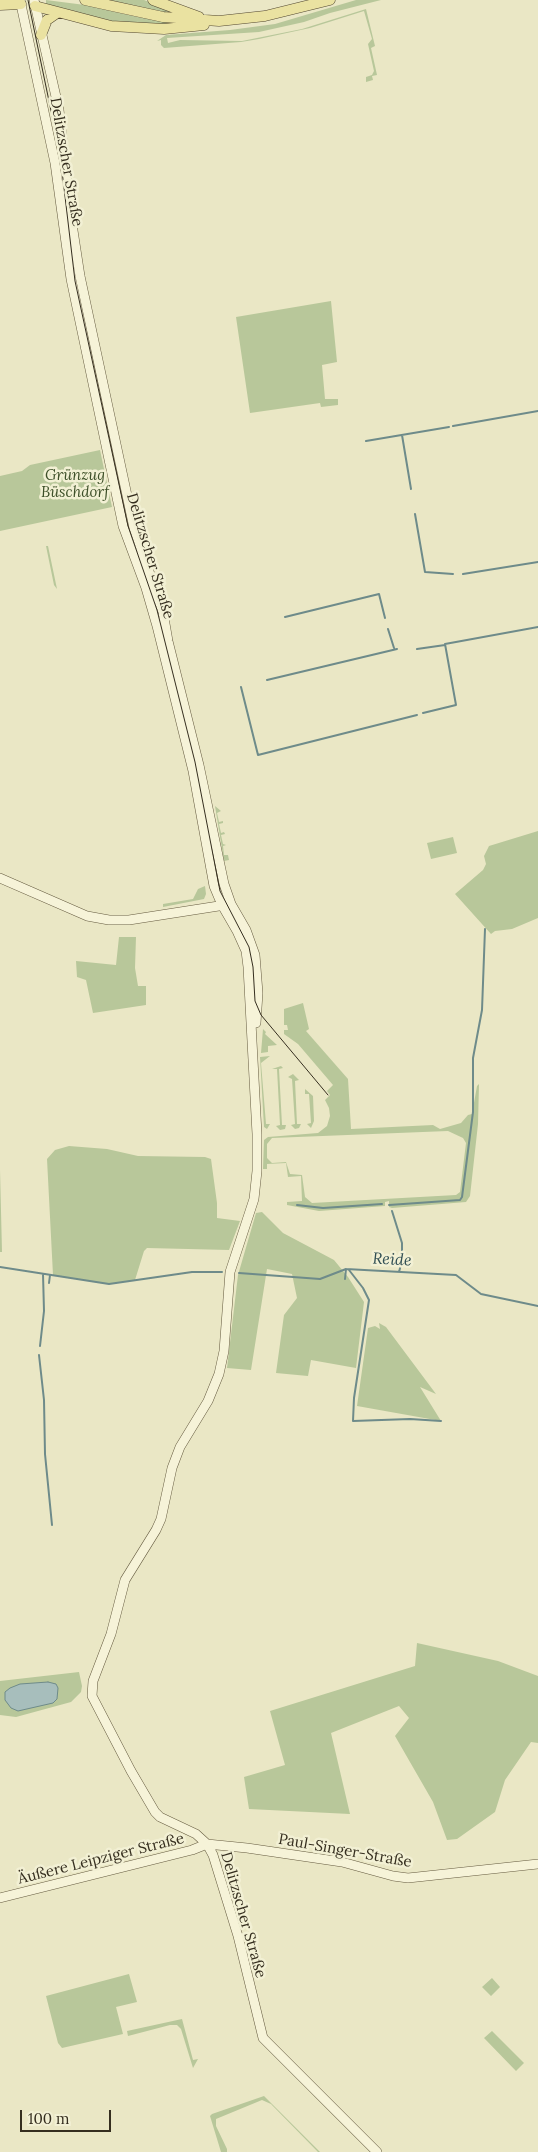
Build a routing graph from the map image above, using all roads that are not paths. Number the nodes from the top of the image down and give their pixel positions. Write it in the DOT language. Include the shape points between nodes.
graph roads {
  1 [pos="85,0"];
  2 [pos="153,0"];
  3 [pos="330,0"];
  4 [pos="20,2"];
  5 [pos="35,3"];
  6 [pos="0,5"];
  7 [pos="57,13"];
  8 [pos="219,21"];
  9 [pos="41,35"];
  10 [pos="204,832"];
  11 [pos="0,878"];
  12 [pos="226,904"];
  13 [pos="194,910"];
  14 [pos="207,1844"];
  15 [pos="538,1864"];
  16 [pos="0,1898"];
  17 [pos="377,2152"];
  1 -- 8 [label="main road" via="163,17"];
  2 -- 8 [label="main road"];
  3 -- 8 [label="main road" via="266,16"];
  4 -- 5 [label="main road"];
  4 -- 6 [label="main road"];
  4 -- 10 [label="main road, Delitzscher Straße" via="55,163 71,279 111,473 123,526 157,626 193,772"];
  5 -- 7 [label="main road"];
  5 -- 9 [label="main road, Delitzscher Straße"];
  7 -- 8 [label="main road" via="111,26 142,29 180,29"];
  7 -- 9 [label="main road" via="47,20"];
  9 -- 12 [label="main road, Delitzscher Straße" via="59,110 80,276 134,528 163,612 199,765"];
  10 -- 12 [label="main road, Delitzscher Straße" via="214,886"];
  10 -- 13 [label="main road" via="212,894 211,900"];
  11 -- 13 [label="main road" via="87,916 109,920"];
  12 -- 13 [label="main road"];
  12 -- 14 [label="main road, Delitzscher Straße" via="246,951 248,967 257,1134 254,1199 230,1272 220,1374 212,1394 180,1447 156,1530 125,1580 92,1689 95,1704 151,1807 160,1817 191,1830"];
  14 -- 15 [label="main road, Paul-Singer-Straße" via="342,1862 408,1878"];
  14 -- 16 [label="main road, Äußere Leipziger Straße"];
  14 -- 17 [label="main road, Delitzscher Straße" via="236,1929 261,2035"];
}
